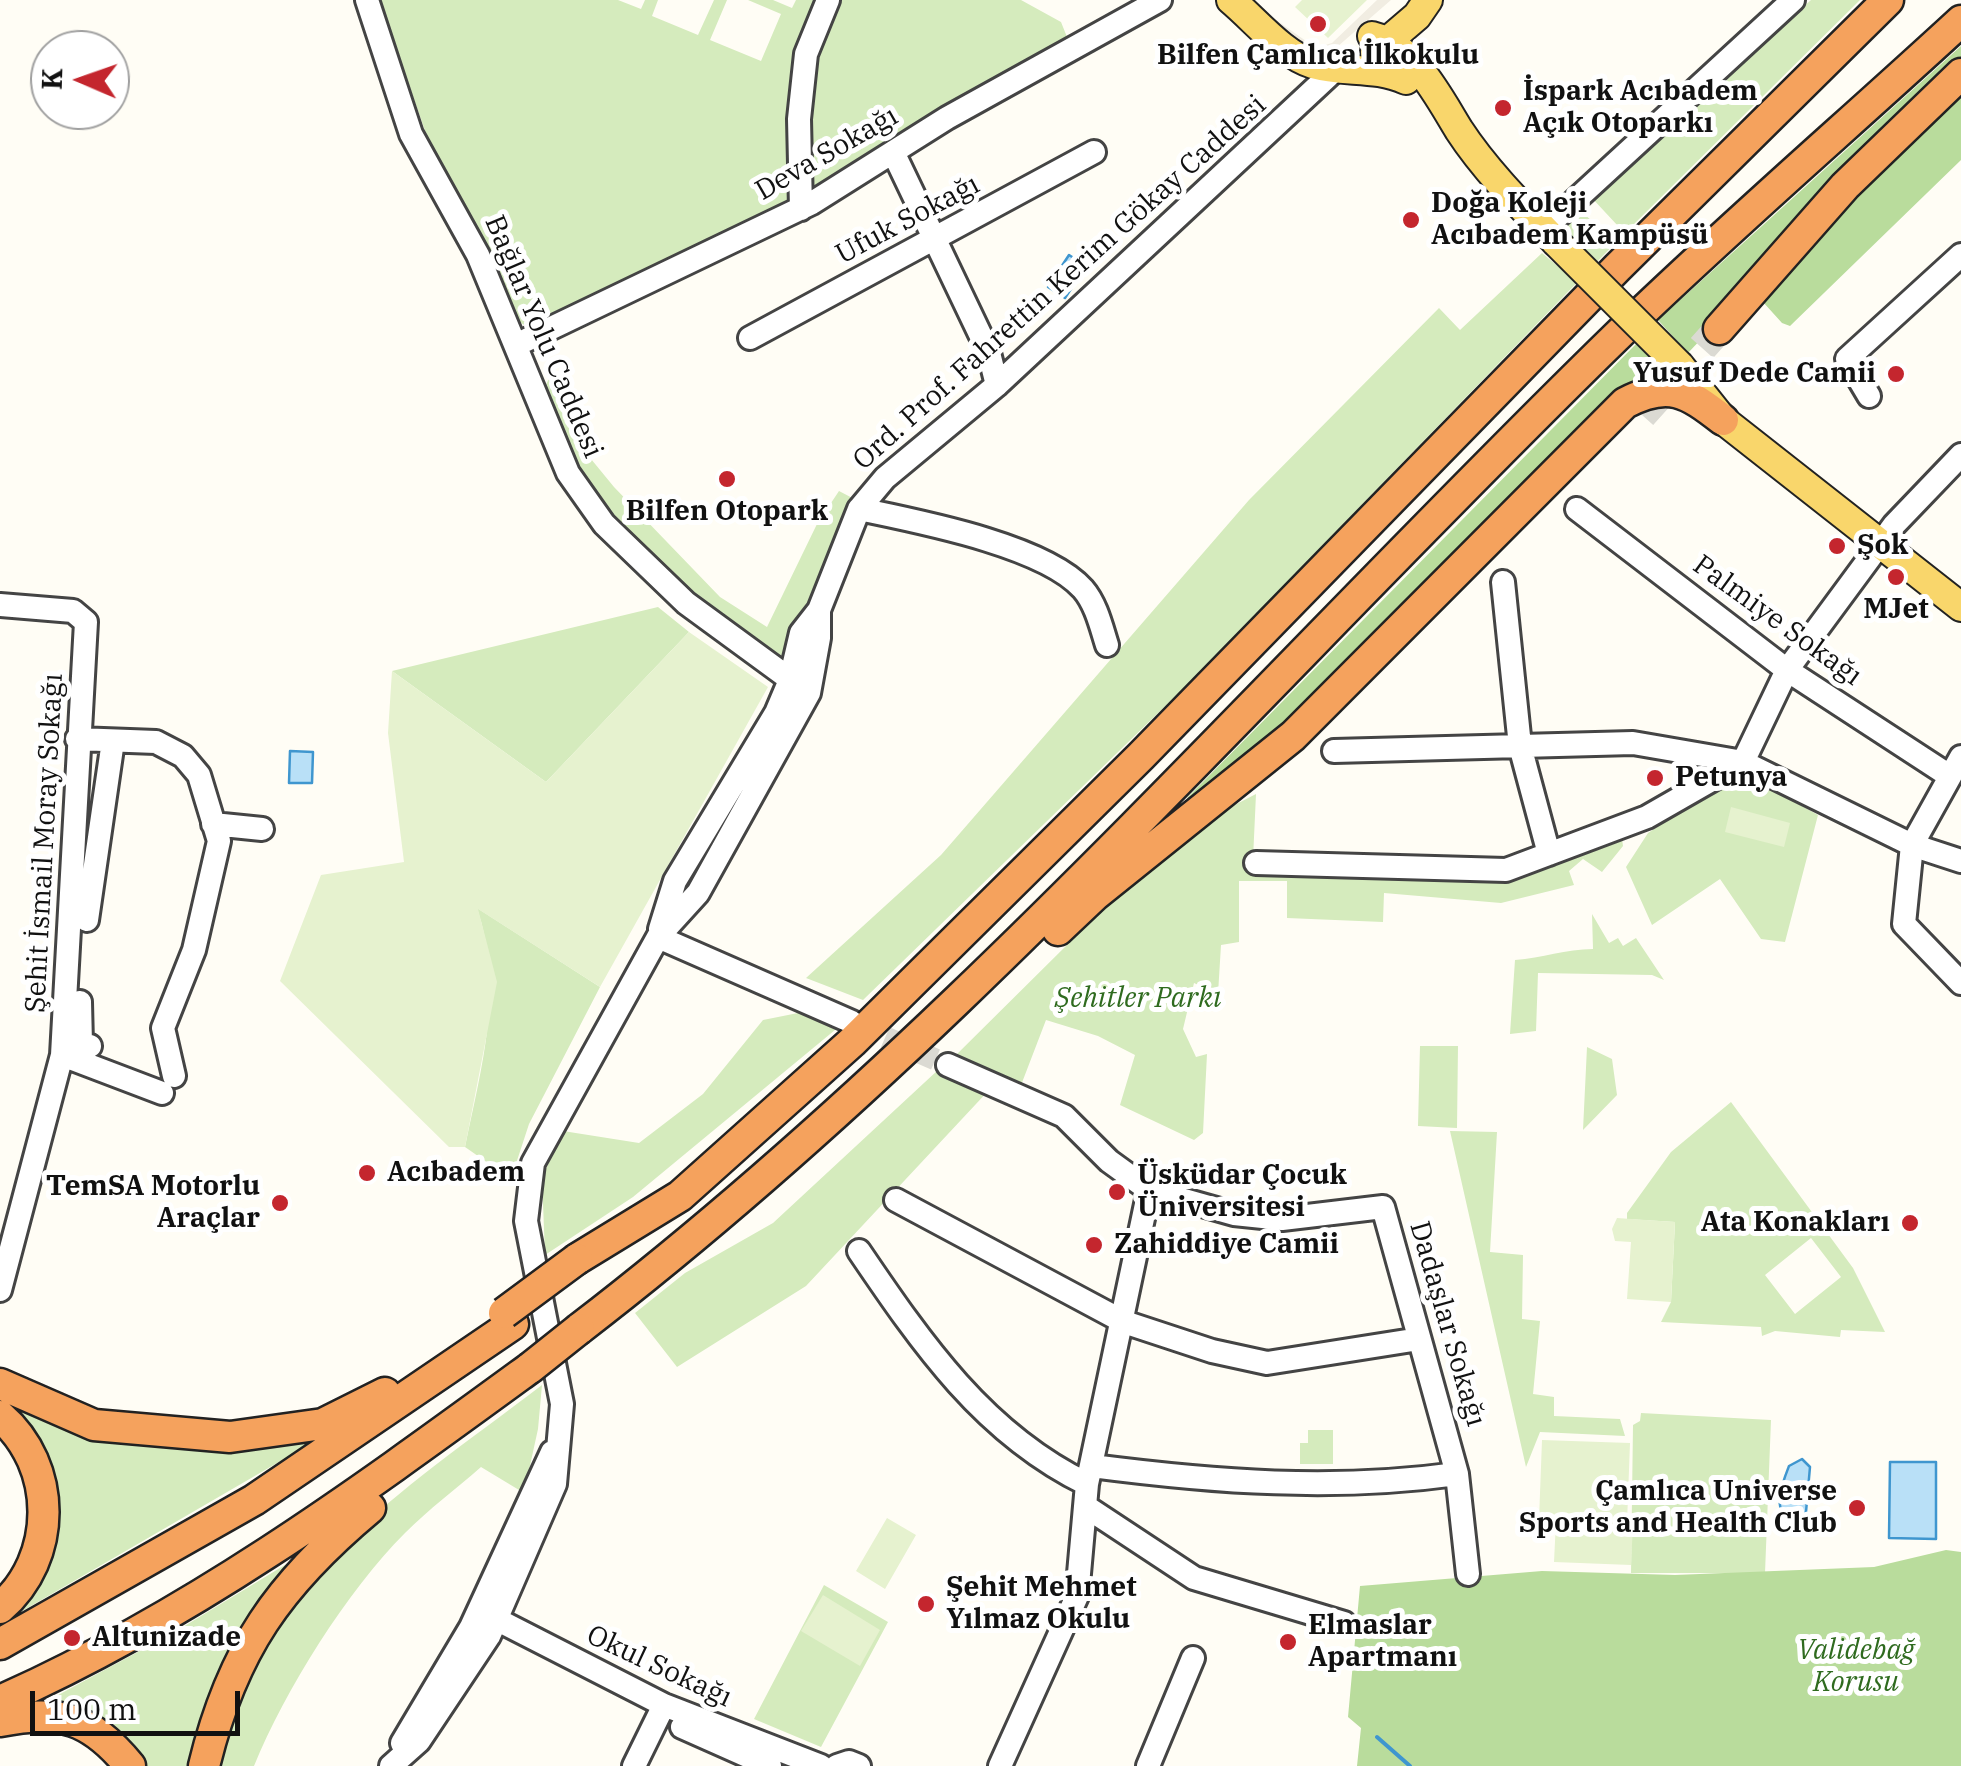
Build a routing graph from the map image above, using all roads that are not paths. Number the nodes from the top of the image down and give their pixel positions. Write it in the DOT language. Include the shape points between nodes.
graph roads {
  1 [pos="366,0"];
  2 [pos="828,0"];
  3 [pos="1160,0"];
  4 [pos="1231,0"];
  5 [pos="1793,0"];
  6 [pos="1888,0"];
  7 [pos="1419,5"];
  8 [pos="1961,6"];
  9 [pos="1961,21"];
  10 [pos="1380,43"];
  11 [pos="1411,74"];
  12 [pos="1961,74"];
  13 [pos="1327,78"];
  14 [pos="1094,152"];
  15 [pos="894,154"];
  16 [pos="1772,194"];
  17 [pos="802,208"];
  18 [pos="1550,235"];
  19 [pos="936,240"];
  20 [pos="1961,255"];
  21 [pos="1720,329"];
  22 [pos="750,338"];
  23 [pos="516,344"];
  24 [pos="1680,366"];
  25 [pos="997,385"];
  26 [pos="1869,396"];
  27 [pos="1642,415"];
  28 [pos="1723,420"];
  29 [pos="1961,454"];
  30 [pos="859,509"];
  31 [pos="1576,509"];
  32 [pos="1884,540"];
  33 [pos="1503,582"];
  34 [pos="1961,589"];
  35 [pos="0,604"];
  36 [pos="1961,607"];
  37 [pos="1107,645"];
  38 [pos="1786,670"];
  39 [pos="800,686"];
  40 [pos="76,739"];
  41 [pos="113,740"];
  42 [pos="1520,746"];
  43 [pos="1334,751"];
  44 [pos="1742,762"];
  45 [pos="1955,766"];
  46 [pos="1229,791"];
  47 [pos="214,824"];
  48 [pos="262,829"];
  49 [pos="1912,844"];
  50 [pos="1549,854"];
  51 [pos="1961,861"];
  52 [pos="1256,863"];
  53 [pos="658,937"];
  54 [pos="1961,983"];
  55 [pos="852,1022"];
  56 [pos="90,1046"];
  57 [pos="62,1055"];
  58 [pos="948,1064"];
  59 [pos="881,1072"];
  60 [pos="1150,1190"];
  61 [pos="896,1200"];
  62 [pos="860,1251"];
  63 [pos="0,1290"];
  64 [pos="508,1319"];
  65 [pos="1124,1322"];
  66 [pos="1420,1339"];
  67 [pos="0,1366"];
  68 [pos="530,1368"];
  69 [pos="0,1384"];
  70 [pos="0,1416"];
  71 [pos="160,1434"];
  72 [pos="1458,1474"];
  73 [pos="1089,1486"];
  74 [pos="1468,1574"];
  75 [pos="0,1608"];
  76 [pos="484,1623"];
  77 [pos="1344,1623"];
  78 [pos="0,1644"];
  79 [pos="1192,1658"];
  80 [pos="0,1702"];
  81 [pos="661,1710"];
  82 [pos="0,1721"];
  83 [pos="130,1766"];
  84 [pos="204,1766"];
  85 [pos="390,1766"];
  86 [pos="634,1766"];
  87 [pos="770,1766"];
  88 [pos="821,1766"];
  89 [pos="837,1766"];
  90 [pos="859,1766"];
  91 [pos="1000,1766"];
  92 [pos="1148,1766"];
  1 -- 23 [label="street, Bağlar Yolu Caddesi" via="416,146 467,233"];
  2 -- 17 [label="street" via="806,54 799,119"];
  3 -- 15 [label="street, Deva Sokağı" via="946,118"];
  4 -- 13 [label="main road"];
  5 -- 18 [label="street"];
  6 -- 64 [label="highway" via="852,1042 680,1196"];
  7 -- 10 [label="main road"];
  7 -- 11 [label="main road"];
  8 -- 16 [label="highway"];
  9 -- 16 [label="highway"];
  10 -- 11 [label="main road"];
  10 -- 13 [label="main road"];
  11 -- 13 [label="main road" via="1380,69"];
  11 -- 18 [label="main road" via="1449,108 1459,130"];
  12 -- 21 [label="highway" via="1845,186"];
  13 -- 25 [label="street, Ord. Prof. Fahrettin Kerim Gökay Caddesi"];
  14 -- 19 [label="street, Ufuk Sokağı"];
  15 -- 17 [label="street, Deva Sokağı"];
  15 -- 19 [label="street"];
  16 -- 59 [label="highway" via="1616,336 1036,924"];
  17 -- 23 [label="street, Deva Sokağı"];
  18 -- 24 [label="main road, bridge"];
  19 -- 22 [label="street, Ufuk Sokağı"];
  19 -- 25 [label="street" via="989,352"];
  20 -- 26 [label="street" via="1846,359"];
  23 -- 39 [label="street, Bağlar Yolu Caddesi" via="558,456 587,503 686,603"];
  24 -- 28 [label="main road"];
  24 -- 32 [label="main road"];
  25 -- 30 [label="street, Ord. Prof. Fahrettin Kerim Gökay Caddesi" via="886,478"];
  27 -- 46 [label="highway" via="1369,684"];
  28 -- 32 [label="main road"];
  28 -- 46 [label="highway" via="1690,394 1661,390 1625,403"];
  29 -- 32 [label="street"];
  30 -- 37 [label="street" via="947,527 1062,572 1083,589"];
  30 -- 39 [label="street, Ord. Prof. Fahrettin Kerim Gökay Caddesi" via="819,610 801,633"];
  31 -- 38 [label="street, Palmiye Sokağı"];
  32 -- 34 [label="main road"];
  32 -- 36 [label="main road"];
  32 -- 38 [label="street"];
  33 -- 42 [label="street"];
  35 -- 40 [label="street, Şehit İsmail Moray Sokağı" via="73,611 86,622"];
  38 -- 44 [label="street"];
  38 -- 45 [label="street, Palmiye Sokağı"];
  39 -- 53 [label="street, Ord. Prof. Fahrettin Kerim Gökay Caddesi" via="776,712 675,881"];
  40 -- 41 [label="street"];
  40 -- 57 [label="street, Şehit İsmail Moray Sokağı" via="75,875"];
  41 -- 47 [label="street" via="156,742 183,756 198,774"];
  41 -- 56 [label="street" via="78,1020 81,1044"];
  42 -- 43 [label="street"];
  42 -- 44 [label="street" via="1633,743"];
  42 -- 50 [label="street"];
  44 -- 49 [label="street"];
  44 -- 50 [label="street" via="1648,817"];
  45 -- 49 [label="street"];
  46 -- 59 [label="highway" via="1095,895 1000,986"];
  47 -- 48 [label="street"];
  47 -- 57 [label="street" via="219,841 211,891 163,1028 168,1084"];
  49 -- 51 [label="street"];
  49 -- 54 [label="street" via="1904,924"];
  50 -- 52 [label="street" via="1506,870"];
  53 -- 55 [label="street"];
  53 -- 76 [label="street, Ord. Prof. Fahrettin Kerim Gökay Caddesi" via="533,1163 526,1221 560,1375 563,1426"];
  57 -- 63 [label="street, Şehit İsmail Moray Sokağı"];
  58 -- 60 [label="street, Dadaşlar Sokağı" via="1064,1116 1108,1161"];
  59 -- 68 [label="highway, bridge" via="782,1165"];
  60 -- 65 [label="street"];
  60 -- 66 [label="street, Dadaşlar Sokağı" via="1234,1214 1282,1219 1383,1207"];
  61 -- 65 [label="street"];
  62 -- 73 [label="street" via="929,1355 1014,1441"];
  64 -- 71 [label="highway" via="323,1424 246,1436"];
  64 -- 78 [label="highway" via="254,1500"];
  65 -- 66 [label="street" via="1267,1363"];
  65 -- 73 [label="street"];
  66 -- 72 [label="street, Dadaşlar Sokağı"];
  67 -- 71 [label="highway" via="95,1414"];
  68 -- 80 [label="highway" via="237,1575"];
  68 -- 84 [label="highway" via="292,1578 236,1664"];
  69 -- 71 [label="highway" via="94,1426"];
  70 -- 75 [label="highway" via="29,1451 44,1514 38,1555"];
  72 -- 73 [label="street" via="1326,1486"];
  72 -- 74 [label="street, Dadaşlar Sokağı"];
  73 -- 77 [label="street" via="1194,1578"];
  73 -- 91 [label="street" via="1078,1596"];
  76 -- 81 [label="street"];
  76 -- 85 [label="street, Ord. Prof. Fahrettin Kerim Gökay Caddesi"];
  79 -- 92 [label="street"];
  81 -- 86 [label="street"];
  81 -- 87 [label="street"];
  81 -- 88 [label="street, Okul Sokağı"];
  82 -- 83 [label="highway" via="46,1715 91,1727"];
  89 -- 90 [label="street"];
}
